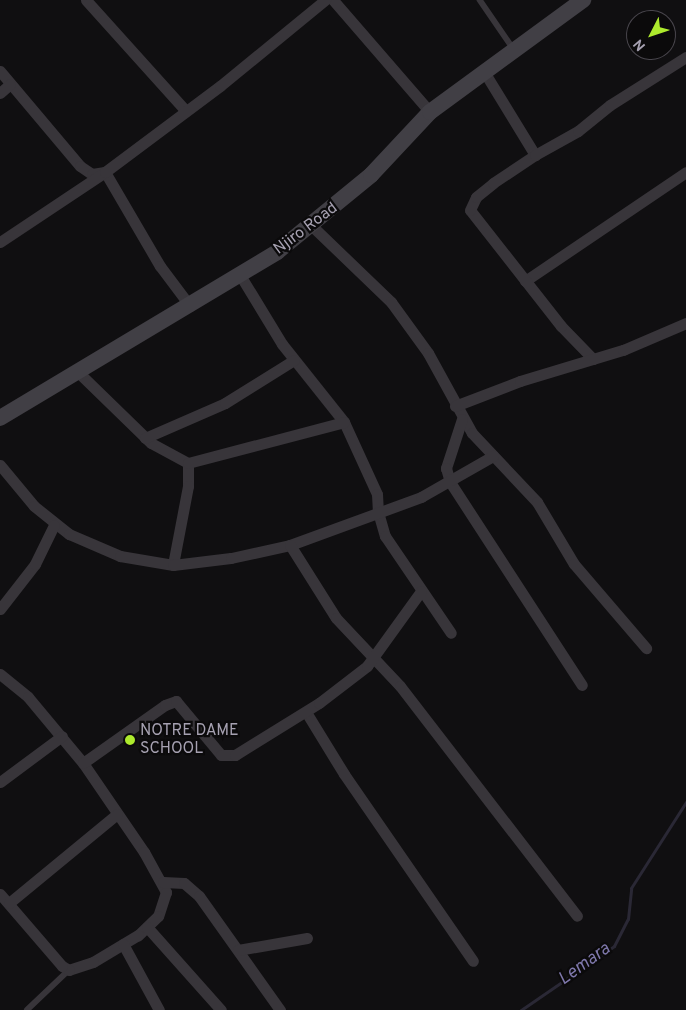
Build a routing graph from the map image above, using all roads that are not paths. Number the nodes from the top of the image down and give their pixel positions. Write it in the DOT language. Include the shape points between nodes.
graph roads {
  1 [pos="86,0"];
  2 [pos="325,0"];
  3 [pos="333,0"];
  4 [pos="480,0"];
  5 [pos="583,0"];
  6 [pos="513,48"];
  7 [pos="686,57"];
  8 [pos="483,70"];
  9 [pos="0,71"];
  10 [pos="10,84"];
  11 [pos="0,93"];
  12 [pos="186,111"];
  13 [pos="430,112"];
  14 [pos="534,155"];
  15 [pos="105,172"];
  16 [pos="686,172"];
  17 [pos="312,226"];
  18 [pos="0,242"];
  19 [pos="240,275"];
  20 [pos="525,281"];
  21 [pos="190,306"];
  22 [pos="686,323"];
  23 [pos="593,359"];
  24 [pos="294,360"];
  25 [pos="79,373"];
  26 [pos="455,406"];
  27 [pos="0,418"];
  28 [pos="462,419"];
  29 [pos="344,422"];
  30 [pos="145,438"];
  31 [pos="493,456"];
  32 [pos="188,463"];
  33 [pos="0,465"];
  34 [pos="450,482"];
  35 [pos="378,512"];
  36 [pos="54,525"];
  37 [pos="290,545"];
  38 [pos="173,565"];
  39 [pos="421,591"];
  40 [pos="0,608"];
  41 [pos="451,633"];
  42 [pos="646,648"];
  43 [pos="373,658"];
  44 [pos="0,674"];
  45 [pos="582,685"];
  46 [pos="306,712"];
  47 [pos="62,736"];
  48 [pos="83,762"];
  49 [pos="0,782"];
  50 [pos="117,814"];
  51 [pos="162,882"];
  52 [pos="0,894"];
  53 [pos="9,903"];
  54 [pos="577,916"];
  55 [pos="147,927"];
  56 [pos="307,938"];
  57 [pos="124,944"];
  58 [pos="238,950"];
  59 [pos="473,961"];
  60 [pos="70,970"];
  61 [pos="27,1010"];
  62 [pos="159,1010"];
  63 [pos="221,1010"];
  64 [pos="280,1010"];
  1 -- 12 [label="street"];
  2 -- 12 [label="street" via="275,44"];
  3 -- 13 [label="street"];
  4 -- 6 [label="lane"];
  5 -- 6 [label="street, Njiro Road"];
  6 -- 8 [label="street, Njiro Road"];
  7 -- 14 [label="street" via="610,105 578,130"];
  8 -- 13 [label="street, Njiro Road"];
  8 -- 14 [label="street"];
  9 -- 10 [label="street"];
  10 -- 11 [label="street"];
  10 -- 15 [label="street" via="80,166 92,174"];
  12 -- 15 [label="street"];
  13 -- 17 [label="street, Njiro Road" via="371,176"];
  14 -- 20 [label="street" via="476,197 470,210"];
  15 -- 18 [label="street"];
  15 -- 21 [label="street" via="160,266"];
  16 -- 20 [label="street"];
  17 -- 19 [label="street, Njiro Road"];
  17 -- 26 [label="street" via="391,302 428,353"];
  19 -- 21 [label="street, Njiro Road"];
  19 -- 24 [label="street"];
  20 -- 23 [label="street"];
  21 -- 25 [label="street, Njiro Road"];
  22 -- 23 [label="street"];
  23 -- 26 [label="street"];
  24 -- 29 [label="street"];
  24 -- 30 [label="street" via="204,414"];
  25 -- 27 [label="street, Njiro Road"];
  25 -- 30 [label="street"];
  26 -- 28 [label="street"];
  28 -- 31 [label="street"];
  28 -- 34 [label="street" via="446,468"];
  29 -- 32 [label="street"];
  29 -- 35 [label="street" via="371,478 379,502"];
  30 -- 32 [label="street"];
  31 -- 34 [label="street"];
  31 -- 42 [label="street" via="537,502 574,564"];
  32 -- 38 [label="street" via="188,486"];
  33 -- 36 [label="street"];
  34 -- 35 [label="street" via="402,505"];
  34 -- 45 [label="street"];
  35 -- 37 [label="street"];
  35 -- 39 [label="street" via="385,536"];
  36 -- 38 [label="street" via="120,556"];
  36 -- 40 [label="street" via="34,564"];
  37 -- 38 [label="street" via="231,558"];
  37 -- 43 [label="street" via="336,618"];
  39 -- 41 [label="street"];
  39 -- 43 [label="street"];
  43 -- 46 [label="street" via="358,674"];
  43 -- 54 [label="street" via="400,686"];
  44 -- 47 [label="street" via="28,697"];
  46 -- 48 [label="street" via="227,758 212,746 184,708 170,702"];
  46 -- 59 [label="street" via="344,774"];
  47 -- 48 [label="street"];
  47 -- 49 [label="street"];
  48 -- 50 [label="street"];
  50 -- 51 [label="street"];
  50 -- 53 [label="street"];
  51 -- 55 [label="street" via="164,901 158,916"];
  51 -- 58 [label="street" via="191,887"];
  52 -- 53 [label="street"];
  53 -- 60 [label="street" via="62,966"];
  55 -- 57 [label="street"];
  55 -- 63 [label="street"];
  56 -- 58 [label="street"];
  57 -- 60 [label="street"];
  57 -- 62 [label="street"];
  58 -- 64 [label="street"];
  60 -- 61 [label="lane"];
}
